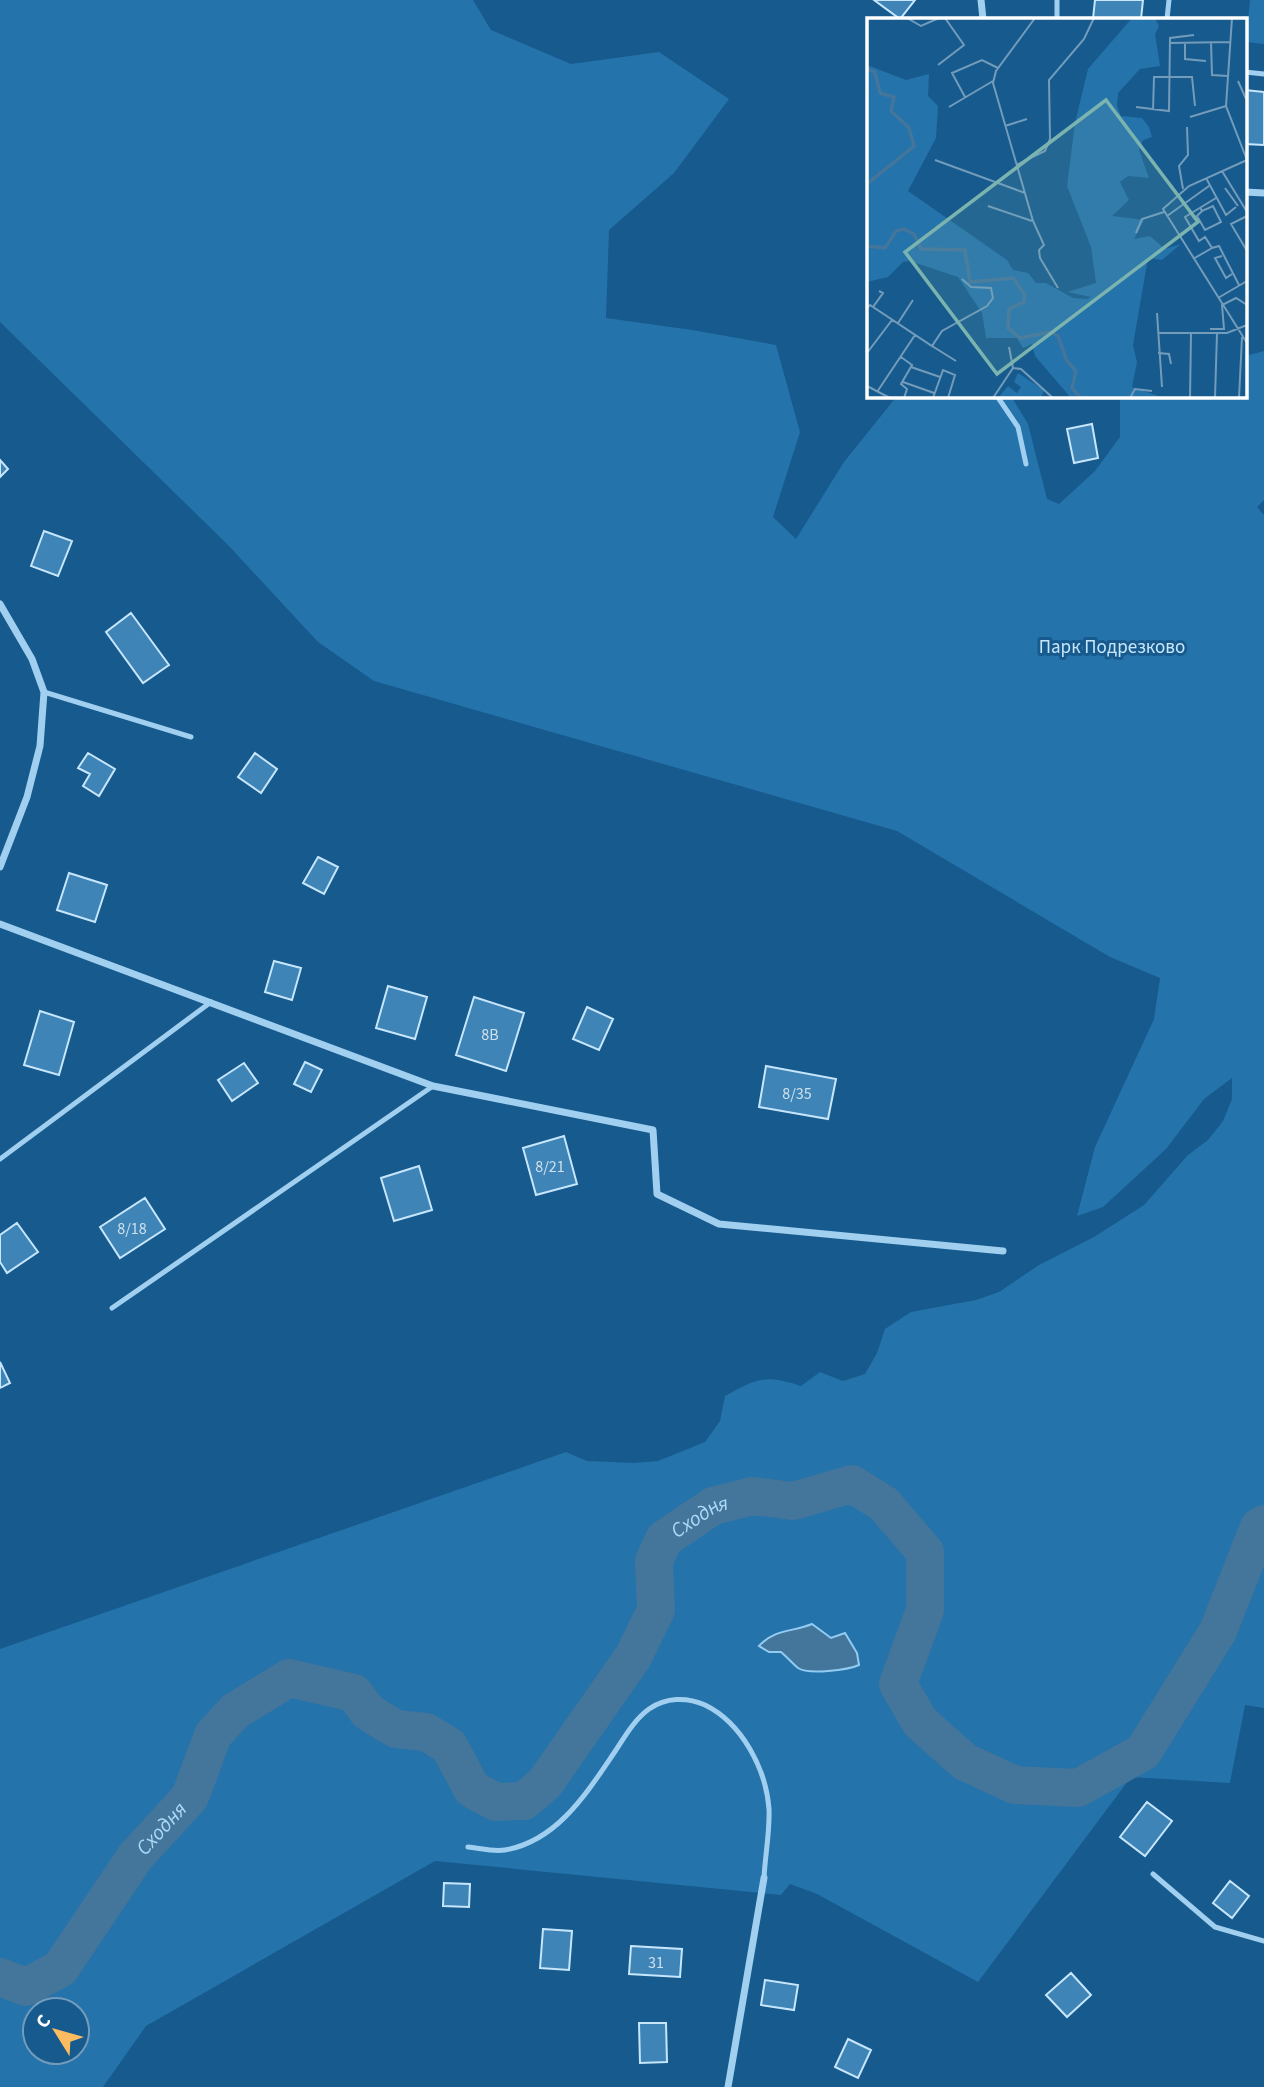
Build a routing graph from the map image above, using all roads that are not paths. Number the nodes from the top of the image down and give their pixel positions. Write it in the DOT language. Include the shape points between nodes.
graph roads {
  1 [pos="981,0"];
  2 [pos="1057,0"];
  3 [pos="1169,0"];
  4 [pos="983,18"];
  5 [pos="1056,18"];
  6 [pos="1167,18"];
  7 [pos="1246,72"];
  8 [pos="1264,74"];
  9 [pos="1246,192"];
  10 [pos="1264,193"];
  11 [pos="998,397"];
  12 [pos="1026,464"];
  13 [pos="0,604"];
  14 [pos="44,692"];
  15 [pos="191,737"];
  16 [pos="0,867"];
  17 [pos="0,923"];
  18 [pos="211,1002"];
  19 [pos="433,1086"];
  20 [pos="0,1159"];
  21 [pos="1003,1251"];
  22 [pos="112,1308"];
  23 [pos="468,1847"];
  24 [pos="1153,1874"];
  25 [pos="764,1878"];
  26 [pos="1264,1941"];
  27 [pos="728,2087"];
  1 -- 4 [label="street"];
  2 -- 5 [label="lane"];
  3 -- 6 [label="lane"];
  7 -- 8 [label="lane"];
  9 -- 10 [label="street"];
  11 -- 12 [label="lane" via="1018,427"];
  13 -- 14 [label="street" via="32,659"];
  14 -- 15 [label="lane"];
  14 -- 16 [label="street" via="40,746 27,797"];
  17 -- 18 [label="street"];
  18 -- 19 [label="street"];
  18 -- 20 [label="lane"];
  19 -- 21 [label="street" via="653,1130 657,1194 719,1224"];
  19 -- 22 [label="lane"];
  23 -- 25 [label="lane" via="503,1850 529,1843 561,1823 649,1709 670,1699 696,1701 719,1712 743,1738 760,1770 769,1809"];
  24 -- 26 [label="lane" via="1215,1927"];
  25 -- 27 [label="street"];
}
